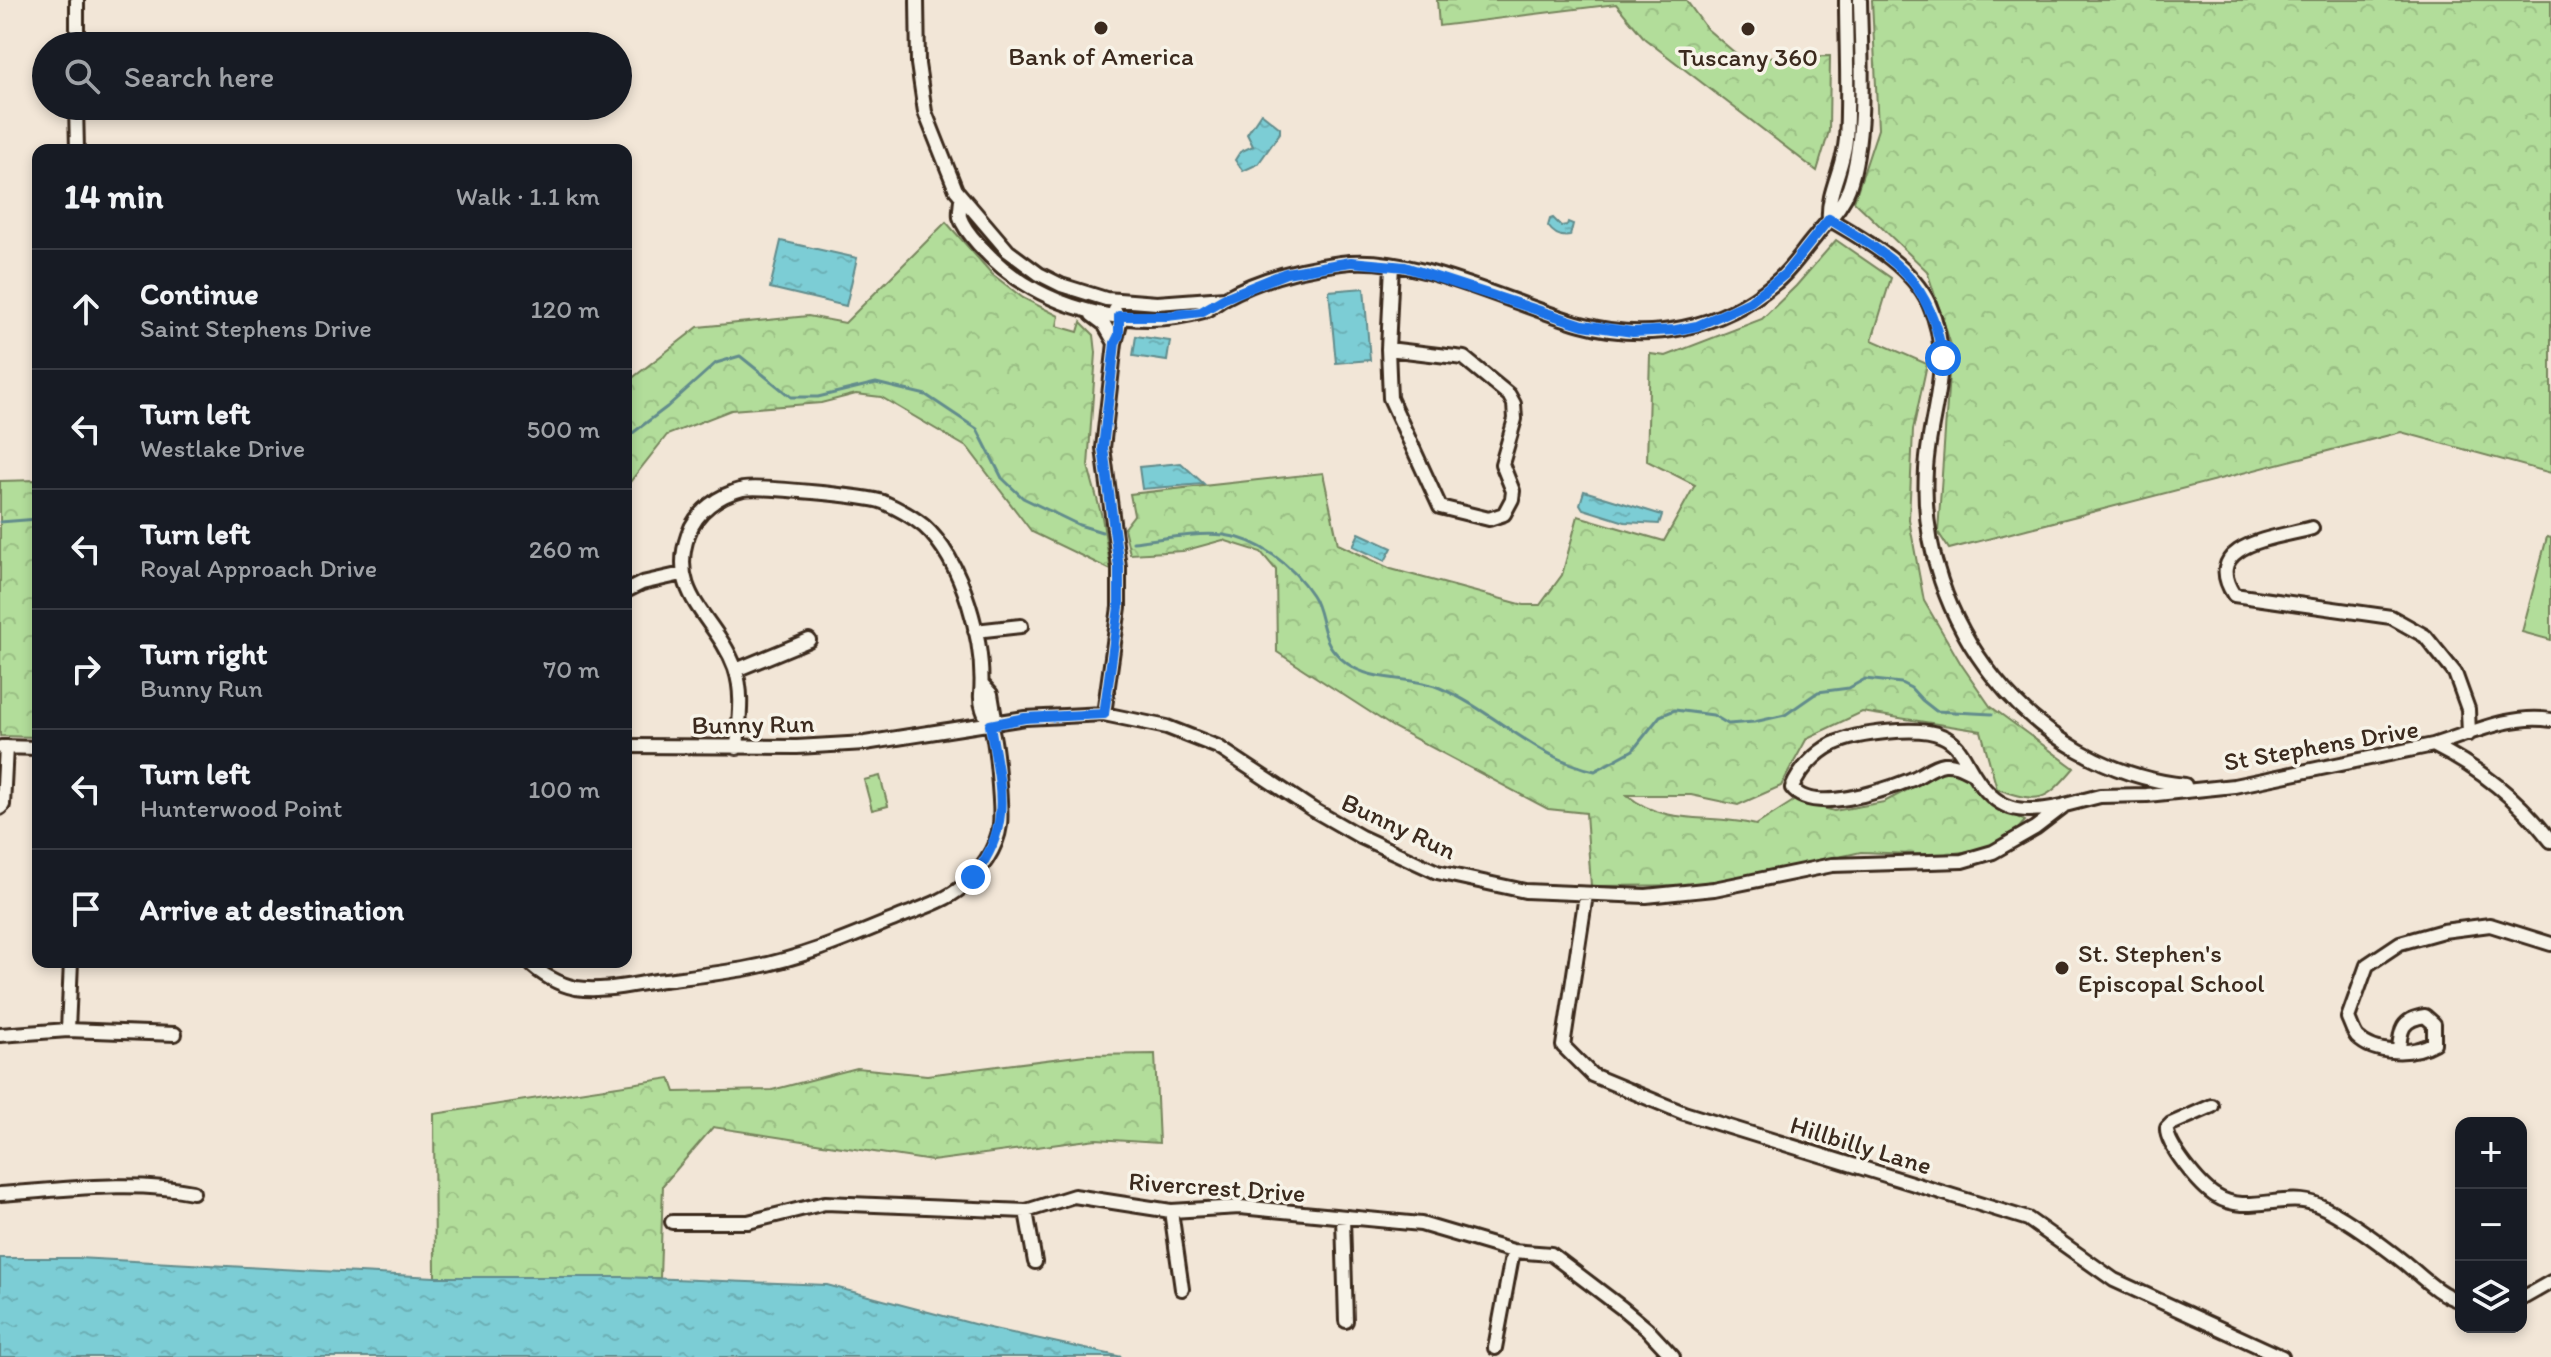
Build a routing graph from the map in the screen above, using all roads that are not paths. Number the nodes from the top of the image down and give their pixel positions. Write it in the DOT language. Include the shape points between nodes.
graph roads {
  1 [pos="77,0"];
  2 [pos="917,0"];
  3 [pos="1846,0"];
  4 [pos="1860,0"];
  5 [pos="77,32"];
  6 [pos="76,120"];
  7 [pos="77,144"];
  8 [pos="961,199"];
  9 [pos="1829,219"];
  10 [pos="1392,265"];
  11 [pos="1225,298"];
  12 [pos="1106,299"];
  13 [pos="1087,311"];
  14 [pos="1119,316"];
  15 [pos="1115,343"];
  16 [pos="1388,349"];
  17 [pos="2312,528"];
  18 [pos="682,574"];
  19 [pos="632,588"];
  20 [pos="1021,626"];
  21 [pos="975,631"];
  22 [pos="809,640"];
  23 [pos="736,670"];
  24 [pos="1104,714"];
  25 [pos="2551,720"];
  26 [pos="990,725"];
  27 [pos="2469,734"];
  28 [pos="2433,745"];
  29 [pos="632,746"];
  30 [pos="3,747"];
  31 [pos="32,748"];
  32 [pos="737,748"];
  33 [pos="1973,773"];
  34 [pos="2208,787"];
  35 [pos="2065,805"];
  36 [pos="0,808"];
  37 [pos="2551,841"];
  38 [pos="1586,895"];
  39 [pos="2551,944"];
  40 [pos="71,968"];
  41 [pos="534,968"];
  42 [pos="68,1030"];
  43 [pos="175,1034"];
  44 [pos="0,1035"];
  45 [pos="2399,1051"];
  46 [pos="2212,1106"];
  47 [pos="193,1192"];
  48 [pos="0,1194"];
  49 [pos="1026,1211"];
  50 [pos="1171,1211"];
  51 [pos="1343,1218"];
  52 [pos="672,1222"];
  53 [pos="1513,1251"];
  54 [pos="1035,1262"];
  55 [pos="2551,1282"];
  56 [pos="1182,1289"];
  57 [pos="2527,1296"];
  58 [pos="2455,1298"];
  59 [pos="1346,1321"];
  60 [pos="1495,1348"];
  61 [pos="1672,1357"];
  62 [pos="2282,1357"];
  1 -- 5 [label="street"];
  2 -- 8 [label="street" via="925,112"];
  3 -- 9 [label="street" via="1846,142 1827,203"];
  4 -- 9 [label="street" via="1858,148 1841,209"];
  6 -- 7 [label="street"];
  8 -- 12 [label="street" via="1026,266 1061,285"];
  8 -- 13 [label="street" via="960,216 994,261 1038,291"];
  9 -- 10 [label="street" via="1785,274 1750,302 1676,330 1633,332 1583,325"];
  9 -- 34 [label="street" via="1883,251 1904,272 1928,301 1938,329 1943,358 1929,439 1926,516 1948,604 1969,645 2020,709 2056,736 2103,762 2150,779"];
  10 -- 11 [label="street" via="1319,266 1286,273"];
  10 -- 16 [label="street"];
  11 -- 12 [label="street" via="1157,303"];
  11 -- 14 [label="street" via="1201,312"];
  12 -- 14 [label="street"];
  13 -- 14 [label="street"];
  13 -- 15 [label="street" via="1104,324"];
  14 -- 15 [label="street"];
  15 -- 24 [label="street" via="1103,448 1119,567 1119,607"];
  16 -- 16 [label="street" via="1390,398 1440,507 1489,519 1504,514 1513,491 1502,464 1515,419 1509,395 1464,358"];
  17 -- 27 [label="street" via="2247,545 2231,556 2225,581 2234,595 2391,617 2425,636 2455,673 2468,709"];
  18 -- 19 [label="street"];
  18 -- 21 [label="street" via="689,530 704,509 733,492 748,488 882,502 924,527 944,550 963,585"];
  18 -- 23 [label="street"];
  20 -- 21 [label="street"];
  21 -- 26 [label="street" via="981,695"];
  22 -- 23 [label="street"];
  23 -- 32 [label="street" via="742,693"];
  24 -- 26 [label="street, Bunny Run"];
  24 -- 38 [label="street, Bunny Run" via="1167,727 1218,747 1349,830 1437,872 1525,891"];
  25 -- 27 [label="street" via="2539,717"];
  26 -- 32 [label="street, Bunny Run" via="865,743"];
  26 -- 41 [label="street" via="1000,826 973,877 945,898 806,955 742,970 579,989"];
  27 -- 28 [label="street"];
  28 -- 34 [label="street, St Stephens Drive"];
  28 -- 37 [label="street, St Stephens Drive" via="2461,759 2524,808"];
  29 -- 32 [label="street, Bunny Run"];
  30 -- 31 [label="street"];
  30 -- 36 [label="street"];
  33 -- 33 [label="street" via="1953,743 1940,735 1895,732 1832,744 1812,759 1792,788 1814,799 1841,800 1944,764"];
  33 -- 35 [label="street" via="2003,806 2032,812"];
  34 -- 35 [label="street, Bunny Run" via="2100,796"];
  35 -- 38 [label="street, Bunny Run" via="1993,852 1962,861 1832,865 1714,889"];
  38 -- 62 [label="street, Hillbilly Lane" via="1563,1046 1592,1075 1684,1113 2028,1219 2114,1280"];
  39 -- 45 [label="street" via="2490,925 2400,943 2367,965 2348,1018 2357,1036 2375,1048"];
  40 -- 42 [label="street"];
  42 -- 43 [label="street"];
  42 -- 44 [label="street"];
  46 -- 58 [label="street" via="2171,1124 2166,1133 2217,1197 2252,1205 2296,1200 2318,1205"];
  47 -- 48 [label="street" via="107,1187"];
  49 -- 50 [label="street, Rivercrest Drive" via="1074,1196"];
  49 -- 52 [label="street, Rivercrest Drive" via="825,1203 748,1222"];
  49 -- 54 [label="street"];
  50 -- 51 [label="street, Rivercrest Drive" via="1240,1207"];
  50 -- 56 [label="street"];
  51 -- 53 [label="street, Rivercrest Drive" via="1421,1224"];
  51 -- 59 [label="street"];
  53 -- 60 [label="street"];
  53 -- 61 [label="street, Rivercrest Drive" via="1551,1254 1647,1329"];
  55 -- 57 [label="street"];
}
